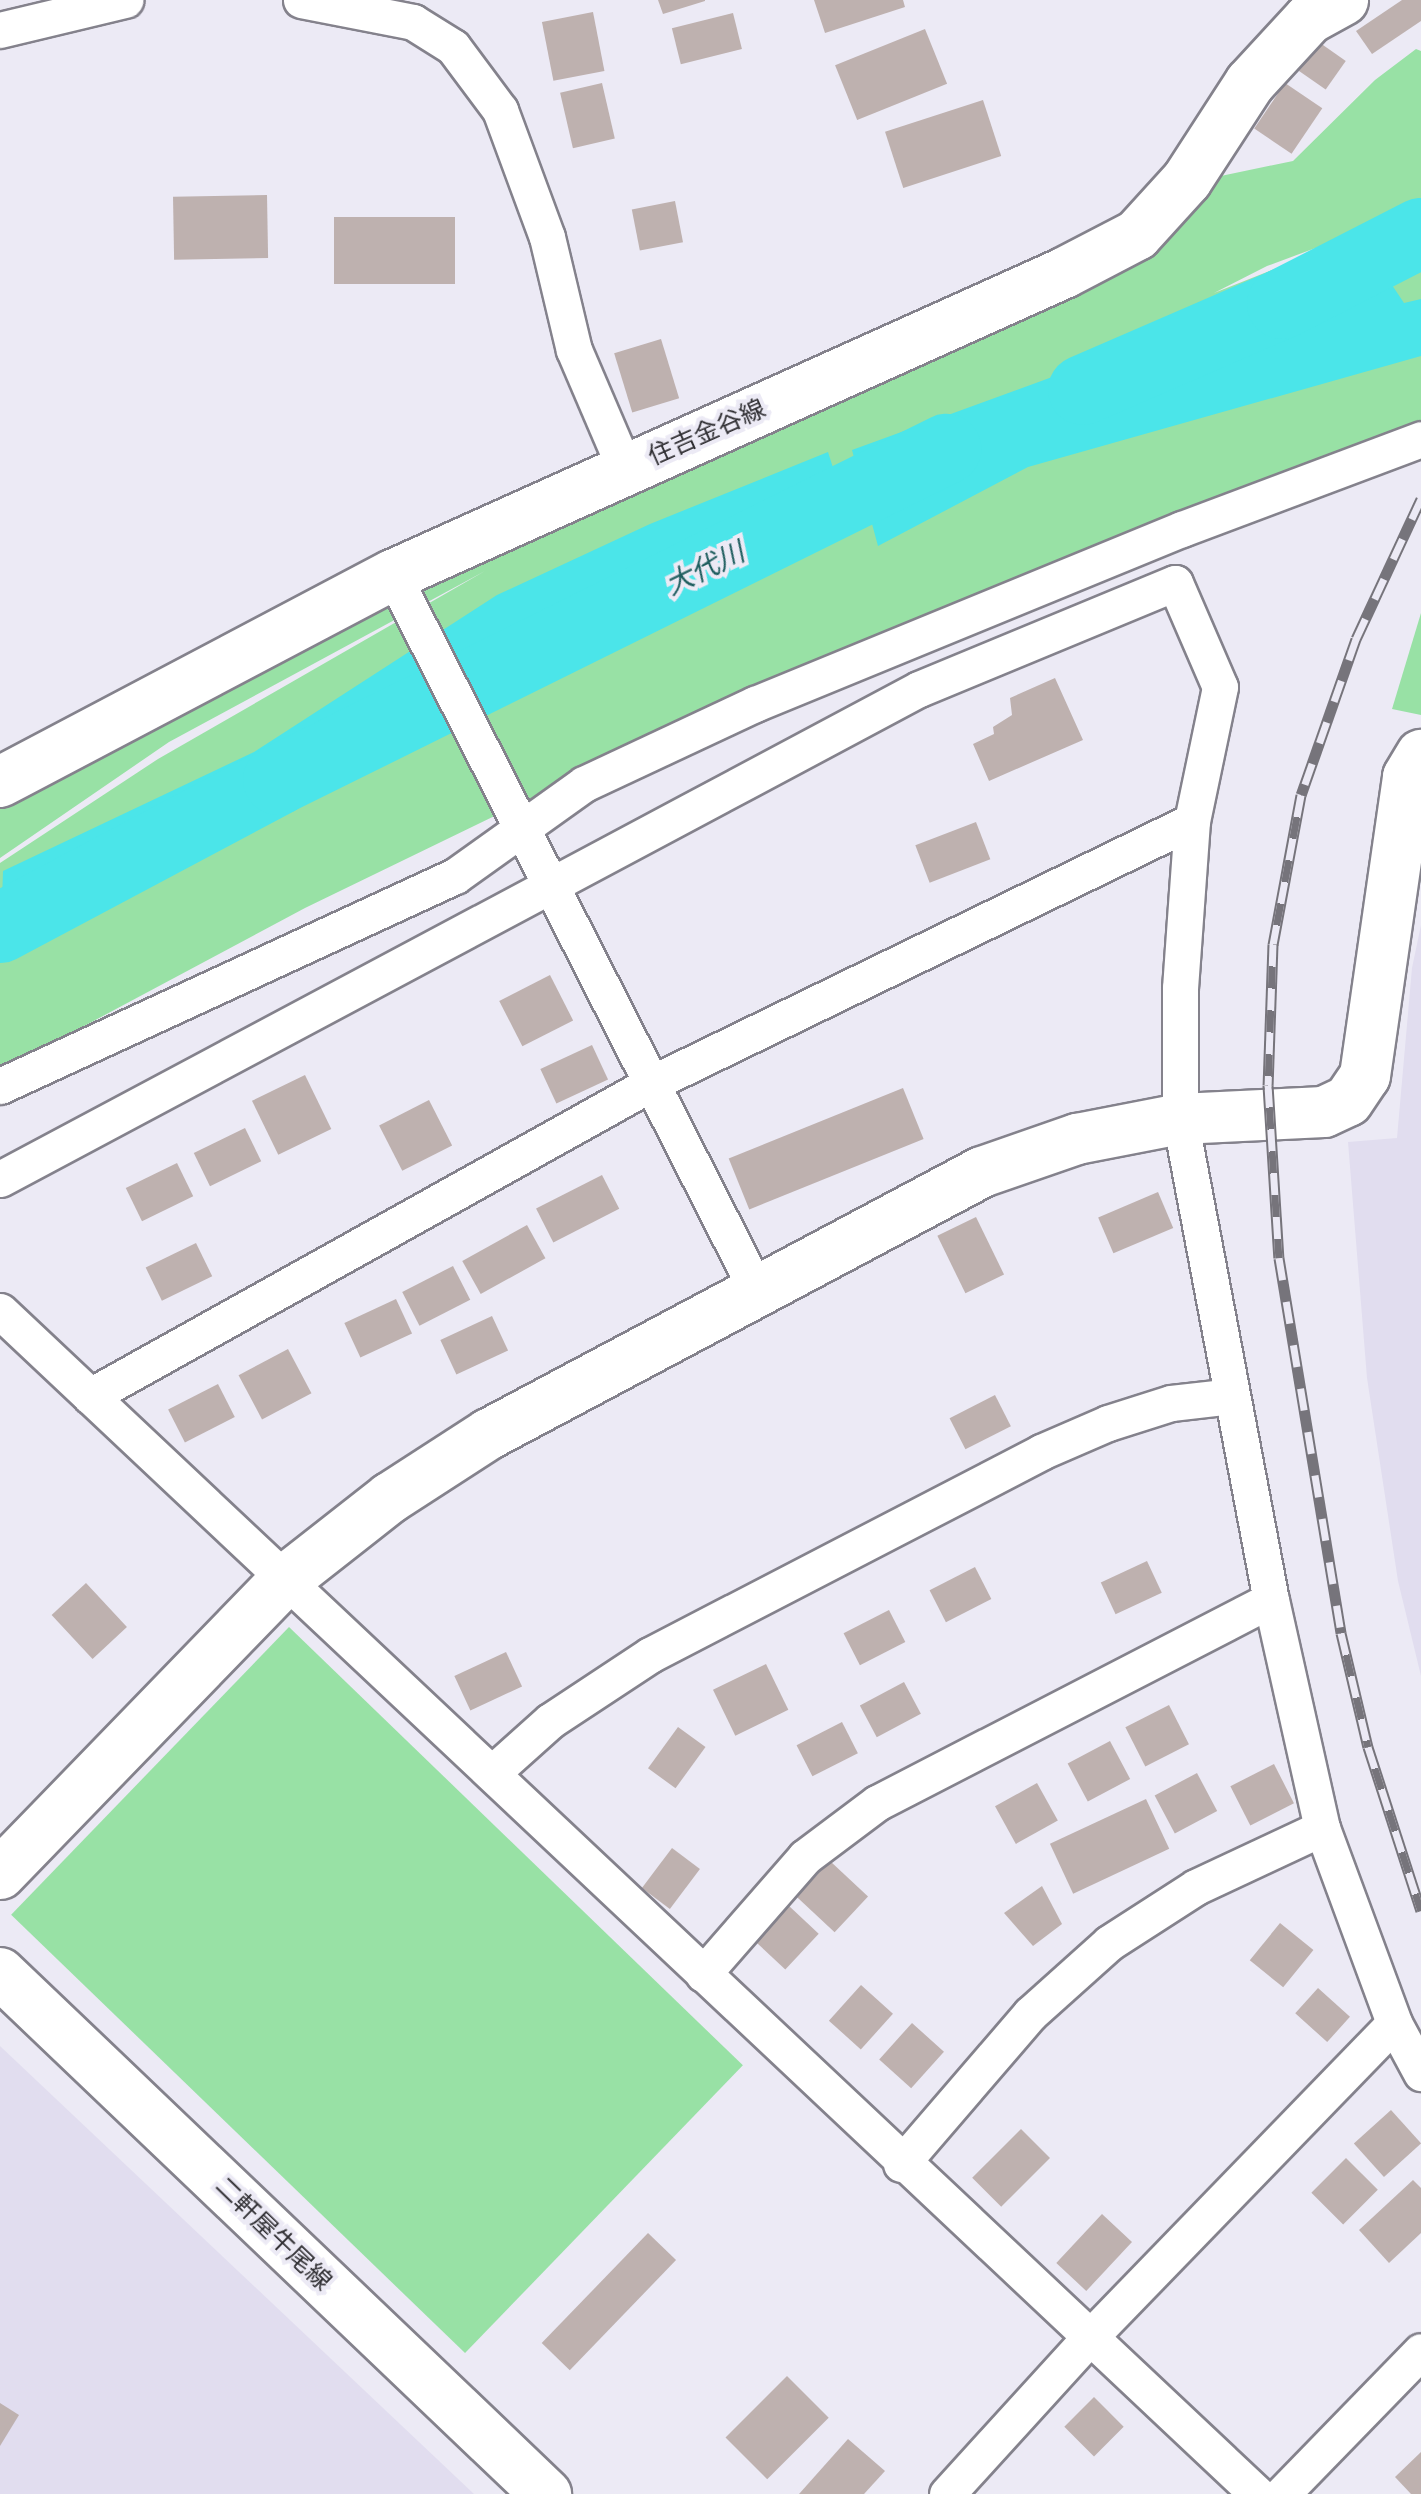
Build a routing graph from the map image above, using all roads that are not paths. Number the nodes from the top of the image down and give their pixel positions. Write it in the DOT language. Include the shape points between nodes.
graph roads {
  1 [pos="126,0"];
  2 [pos="301,0"];
  3 [pos="1343,0"];
  4 [pos="0,30"];
  5 [pos="1421,439"];
  6 [pos="625,469"];
  7 [pos="393,574"];
  8 [pos="1421,755"];
  9 [pos="0,782"];
  10 [pos="1192,821"];
  11 [pos="522,831"];
  12 [pos="552,885"];
  13 [pos="652,1082"];
  14 [pos="0,1086"];
  15 [pos="1180,1119"];
  16 [pos="0,1179"];
  17 [pos="756,1289"];
  18 [pos="0,1311"];
  19 [pos="90,1396"];
  20 [pos="1232,1396"];
  21 [pos="284,1581"];
  22 [pos="1270,1600"];
  23 [pos="492,1772"];
  24 [pos="1322,1828"];
  25 [pos="0,1874"];
  26 [pos="0,1973"];
  27 [pos="703,1974"];
  28 [pos="1394,2023"];
  29 [pos="1421,2073"];
  30 [pos="901,2164"];
  31 [pos="1089,2338"];
  32 [pos="1421,2351"];
  33 [pos="546,2494"];
  34 [pos="947,2494"];
  35 [pos="1256,2494"];
  36 [pos="1282,2494"];
  1 -- 4 [label="street"];
  2 -- 6 [label="street" via="414,22 453,47 500,110 547,236 574,350"];
  3 -- 6 [label="street, 住吉金谷線" via="1309,19 1250,82 1187,180 1137,235"];
  5 -- 11 [label="street" via="1146,543 756,704 584,784"];
  6 -- 7 [label="street, 住吉金谷線"];
  7 -- 9 [label="street, 住吉金谷線"];
  7 -- 11 [label="street"];
  8 -- 15 [label="street" via="1408,777 1365,1076 1348,1101 1324,1112"];
  10 -- 12 [label="street" via="1220,687 1175,583 919,689"];
  10 -- 13 [label="street"];
  10 -- 15 [label="street" via="1180,988"];
  11 -- 12 [label="street"];
  11 -- 14 [label="street" via="455,876"];
  12 -- 13 [label="street"];
  12 -- 16 [label="street"];
  13 -- 17 [label="street"];
  13 -- 19 [label="street"];
  15 -- 17 [label="street" via="1077,1139 982,1172"];
  15 -- 20 [label="street"];
  17 -- 21 [label="street" via="489,1434 390,1498"];
  18 -- 19 [label="street"];
  19 -- 21 [label="street"];
  20 -- 22 [label="street"];
  20 -- 23 [label="street" via="1172,1404 1042,1452 650,1655 550,1721"];
  21 -- 23 [label="street"];
  21 -- 25 [label="street"];
  22 -- 24 [label="street"];
  22 -- 27 [label="street" via="877,1803 806,1858"];
  23 -- 27 [label="street"];
  24 -- 28 [label="street"];
  24 -- 30 [label="street" via="1196,1887 1109,1943 1030,2014"];
  26 -- 33 [label="street, 二軒屋牛尾線"];
  27 -- 30 [label="street"];
  28 -- 29 [label="street"];
  28 -- 31 [label="street"];
  30 -- 31 [label="street"];
  31 -- 34 [label="street"];
  31 -- 35 [label="street"];
  32 -- 36 [label="street"];
}
